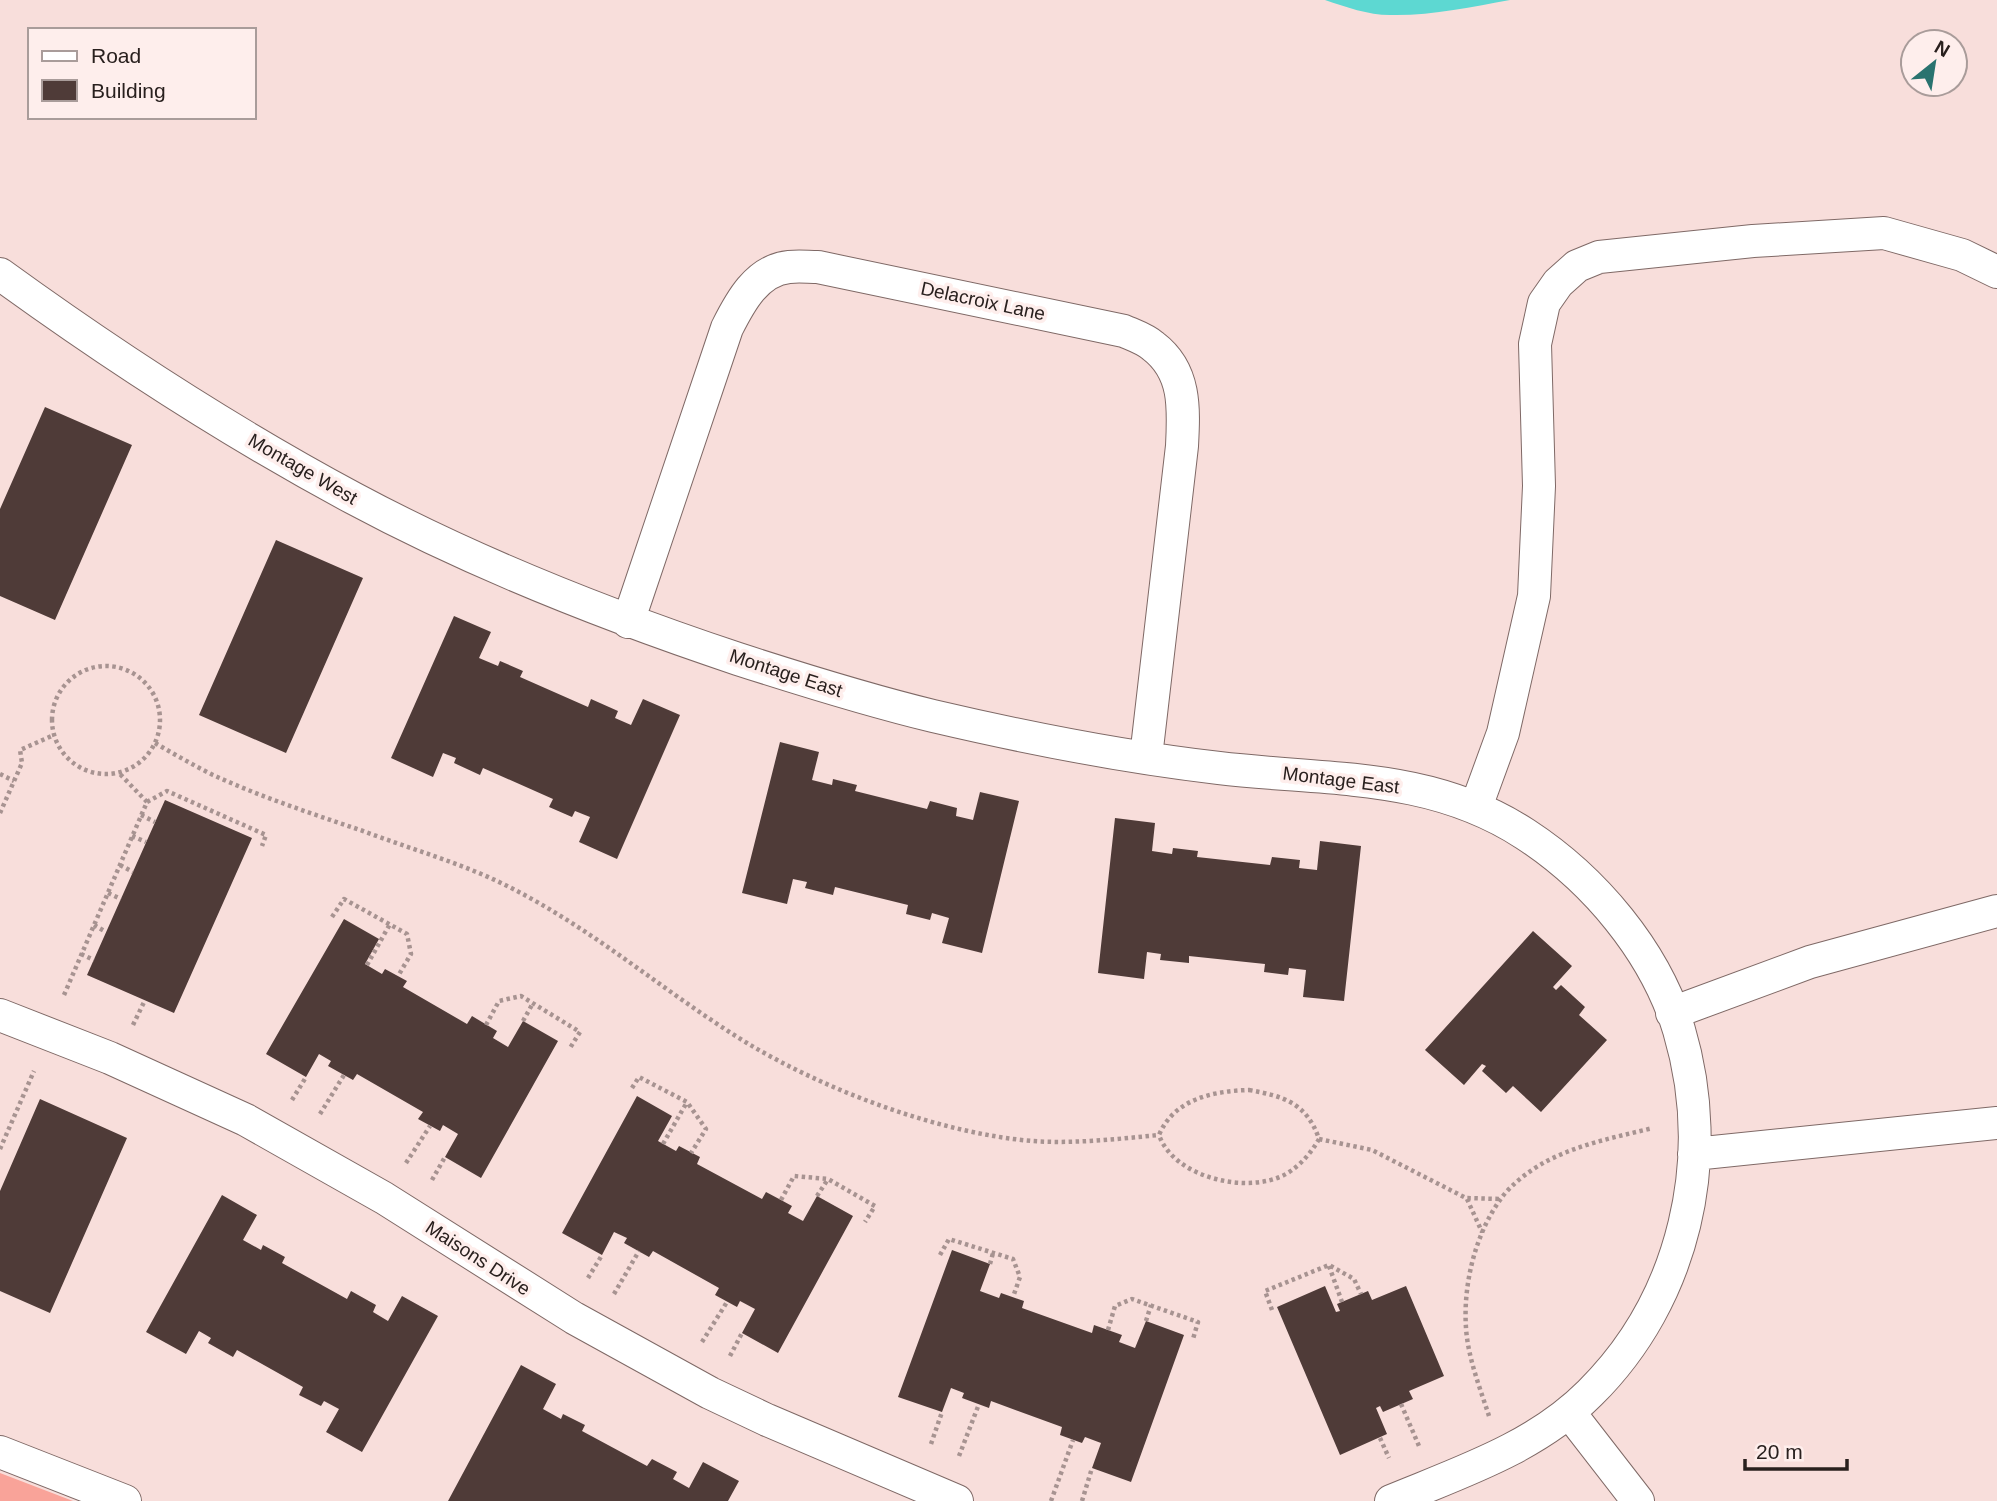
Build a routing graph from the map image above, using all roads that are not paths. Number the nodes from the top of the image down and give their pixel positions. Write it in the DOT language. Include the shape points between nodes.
graph roads {
  1 [pos="1997,272"];
  2 [pos="0,274"];
  3 [pos="628,622"];
  4 [pos="1146,757"];
  5 [pos="1476,807"];
  6 [pos="1997,911"];
  7 [pos="1672,1013"];
  8 [pos="0,1015"];
  9 [pos="1997,1123"];
  10 [pos="1694,1154"];
  11 [pos="1569,1412"];
  12 [pos="0,1452"];
  13 [pos="125,1501"];
  14 [pos="957,1501"];
  15 [pos="1391,1501"];
  16 [pos="1638,1501"];
  1 -- 5 [label="street" via="1962,255 1884,233 1598,257 1577,266 1558,283 1544,303 1535,344 1539,486 1534,596 1503,733"];
  2 -- 3 [label="street, Montage West" via="190,404 347,495 499,568"];
  3 -- 4 [label="street, Montage East" via="870,700 1006,732"];
  3 -- 4 [label="street, Delacroix Lane" via="727,328 759,280 786,267 818,267 1124,331 1153,346 1174,370 1184,401"];
  4 -- 5 [label="street, Montage East" via="1222,769 1375,781"];
  5 -- 7 [label="street, Montage East" via="1565,863 1600,898 1659,981"];
  6 -- 7 [label="street" via="1810,962"];
  7 -- 10 [label="street, Montage East" via="1689,1075"];
  8 -- 14 [label="street, Maisons Drive" via="110,1058 246,1121 384,1198 574,1318 710,1393"];
  9 -- 10 [label="street"];
  10 -- 11 [label="street, Montage East" via="1681,1244 1661,1293 1629,1346"];
  11 -- 15 [label="street, Montage East" via="1509,1452"];
  11 -- 16 [label="street"];
  12 -- 13 [label="street"];
}
